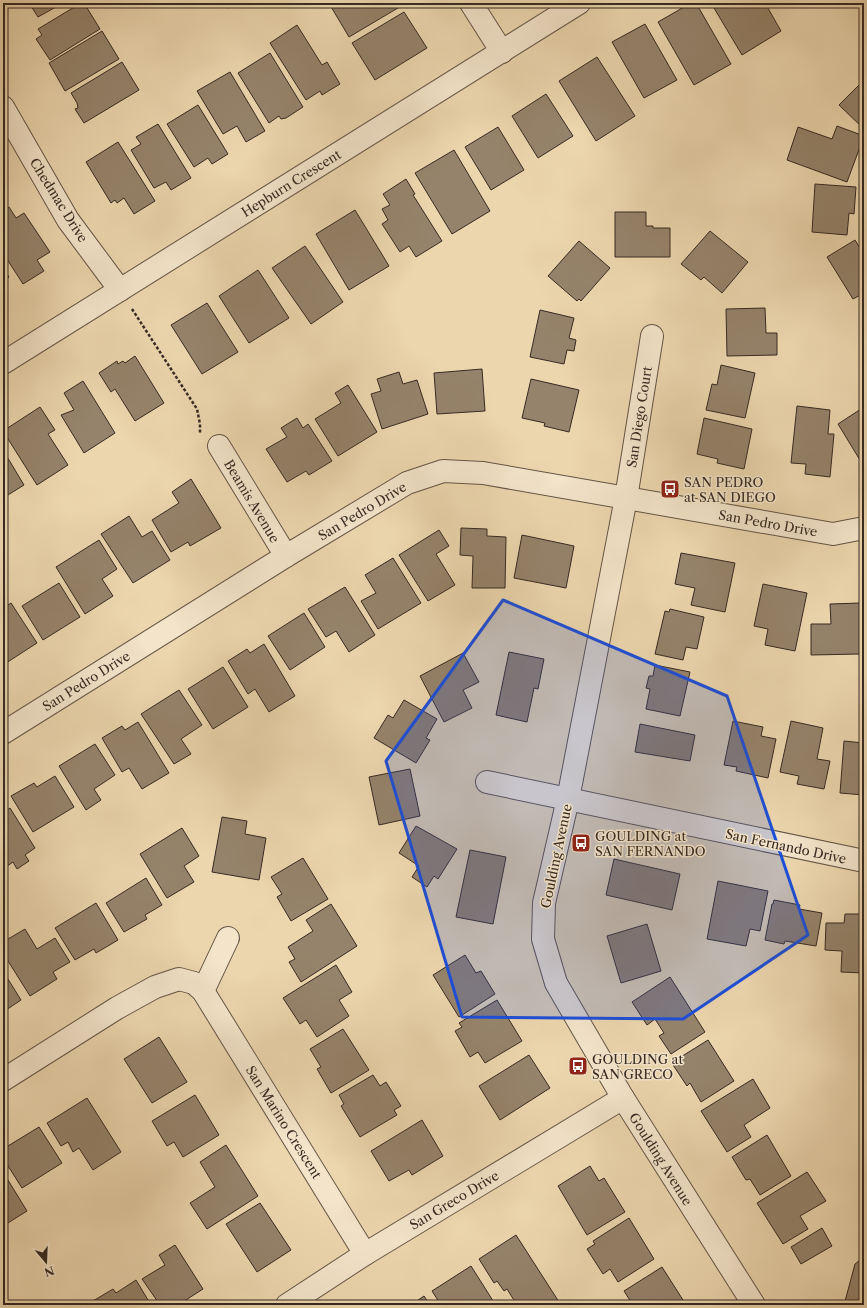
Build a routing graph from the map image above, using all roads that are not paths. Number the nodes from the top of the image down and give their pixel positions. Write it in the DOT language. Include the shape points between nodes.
graph roads {
  1 [pos="471,3"];
  2 [pos="579,3"];
  3 [pos="502,52"];
  4 [pos="3,107"];
  5 [pos="120,290"];
  6 [pos="652,336"];
  7 [pos="3,363"];
  8 [pos="209,442"];
  9 [pos="626,498"];
  10 [pos="864,528"];
  11 [pos="286,556"];
  12 [pos="3,734"];
  13 [pos="487,782"];
  14 [pos="568,799"];
  15 [pos="864,861"];
  16 [pos="228,938"];
  17 [pos="203,991"];
  18 [pos="3,1080"];
  19 [pos="623,1098"];
  20 [pos="365,1254"];
  21 [pos="287,1305"];
  22 [pos="754,1305"];
  1 -- 3 [label="street"];
  2 -- 3 [label="street, Hepburn Crescent"];
  3 -- 5 [label="street, Hepburn Crescent"];
  4 -- 5 [label="street, Chedmac Drive" via="68,220"];
  5 -- 7 [label="street, Hepburn Crescent"];
  6 -- 9 [label="street, San Diego Court"];
  8 -- 11 [label="street, Beamis Avenue"];
  9 -- 10 [label="street, San Pedro Drive" via="833,534"];
  9 -- 11 [label="street, San Pedro Drive" via="483,473 443,472 407,483"];
  9 -- 14 [label="street, Goulding Avenue"];
  11 -- 12 [label="street, San Pedro Drive"];
  13 -- 14 [label="street, San Fernando Drive"];
  14 -- 15 [label="street, San Fernando Drive"];
  14 -- 19 [label="street, Goulding Avenue" via="544,903 542,939 556,983"];
  16 -- 17 [label="street"];
  17 -- 18 [label="street, San Marino Crescent" via="194,983 179,980 155,987"];
  17 -- 20 [label="street, San Marino Crescent"];
  19 -- 20 [label="street, San Greco Drive"];
  19 -- 22 [label="street, Goulding Avenue"];
  20 -- 21 [label="street, San Greco Drive"];
}
